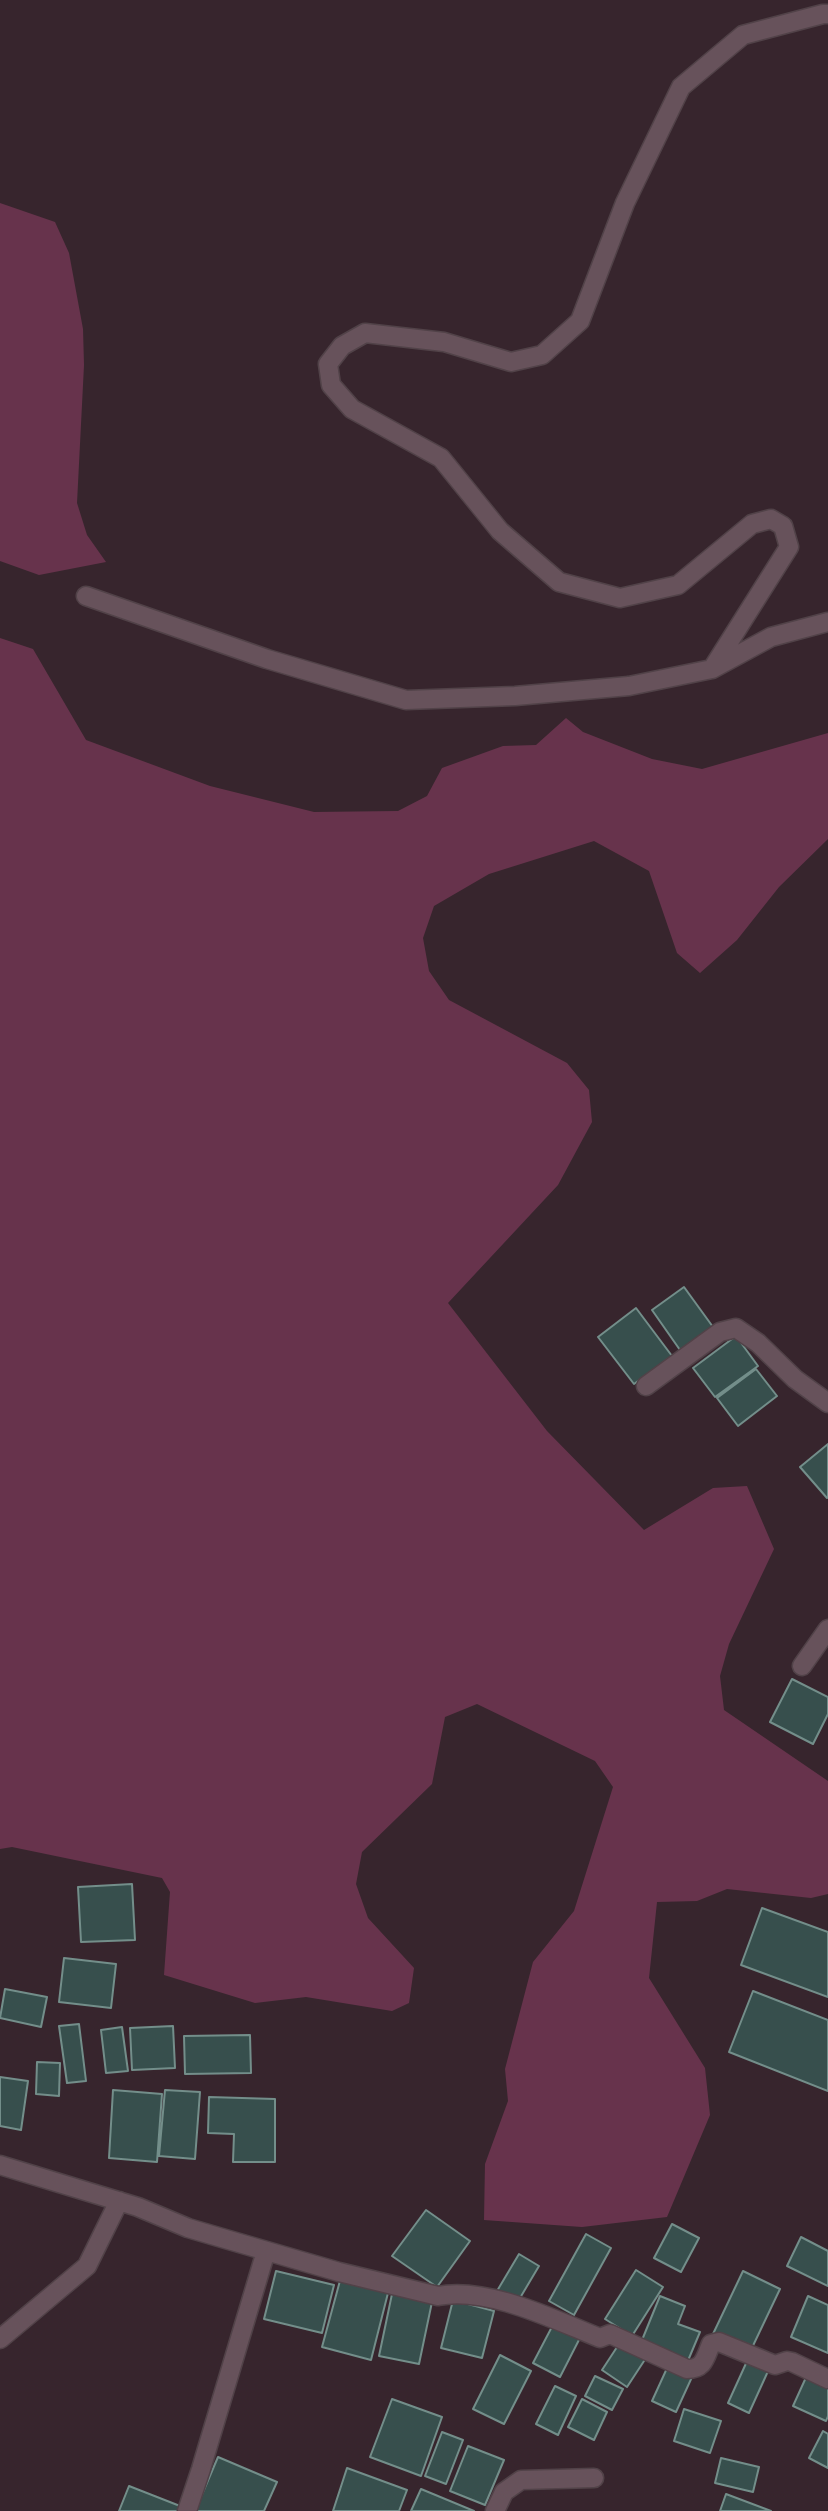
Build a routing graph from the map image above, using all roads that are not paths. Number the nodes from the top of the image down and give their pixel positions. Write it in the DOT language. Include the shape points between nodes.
graph roads {
  1 [pos="828,14"];
  2 [pos="86,596"];
  3 [pos="828,622"];
  4 [pos="712,669"];
  5 [pos="646,1386"];
  6 [pos="828,1404"];
  7 [pos="828,1629"];
  8 [pos="802,1666"];
  9 [pos="0,2165"];
  10 [pos="118,2201"];
  11 [pos="266,2251"];
  12 [pos="0,2339"];
  13 [pos="828,2379"];
  14 [pos="594,2478"];
  15 [pos="187,2511"];
  16 [pos="495,2511"];
  1 -- 4 [label="street" via="743,35 681,87 625,203 580,321 542,355 512,362 444,342 365,333 342,346 328,364 331,385 352,410 441,458 500,531 559,582 620,598 678,584 751,524 771,519 783,526 789,547"];
  2 -- 4 [label="street" via="267,659 406,700 629,686"];
  3 -- 4 [label="street" via="771,637"];
  5 -- 6 [label="street" via="720,1332 736,1328"];
  7 -- 8 [label="street"];
  9 -- 10 [label="street"];
  10 -- 11 [label="street"];
  10 -- 12 [label="street" via="87,2266"];
  11 -- 13 [label="street" via="438,2296 493,2299 529,2309 600,2338 610,2334 687,2369 703,2365 711,2344 719,2342 775,2365 792,2362"];
  11 -- 15 [label="street"];
  14 -- 16 [label="street" via="521,2480 504,2492"];
}
